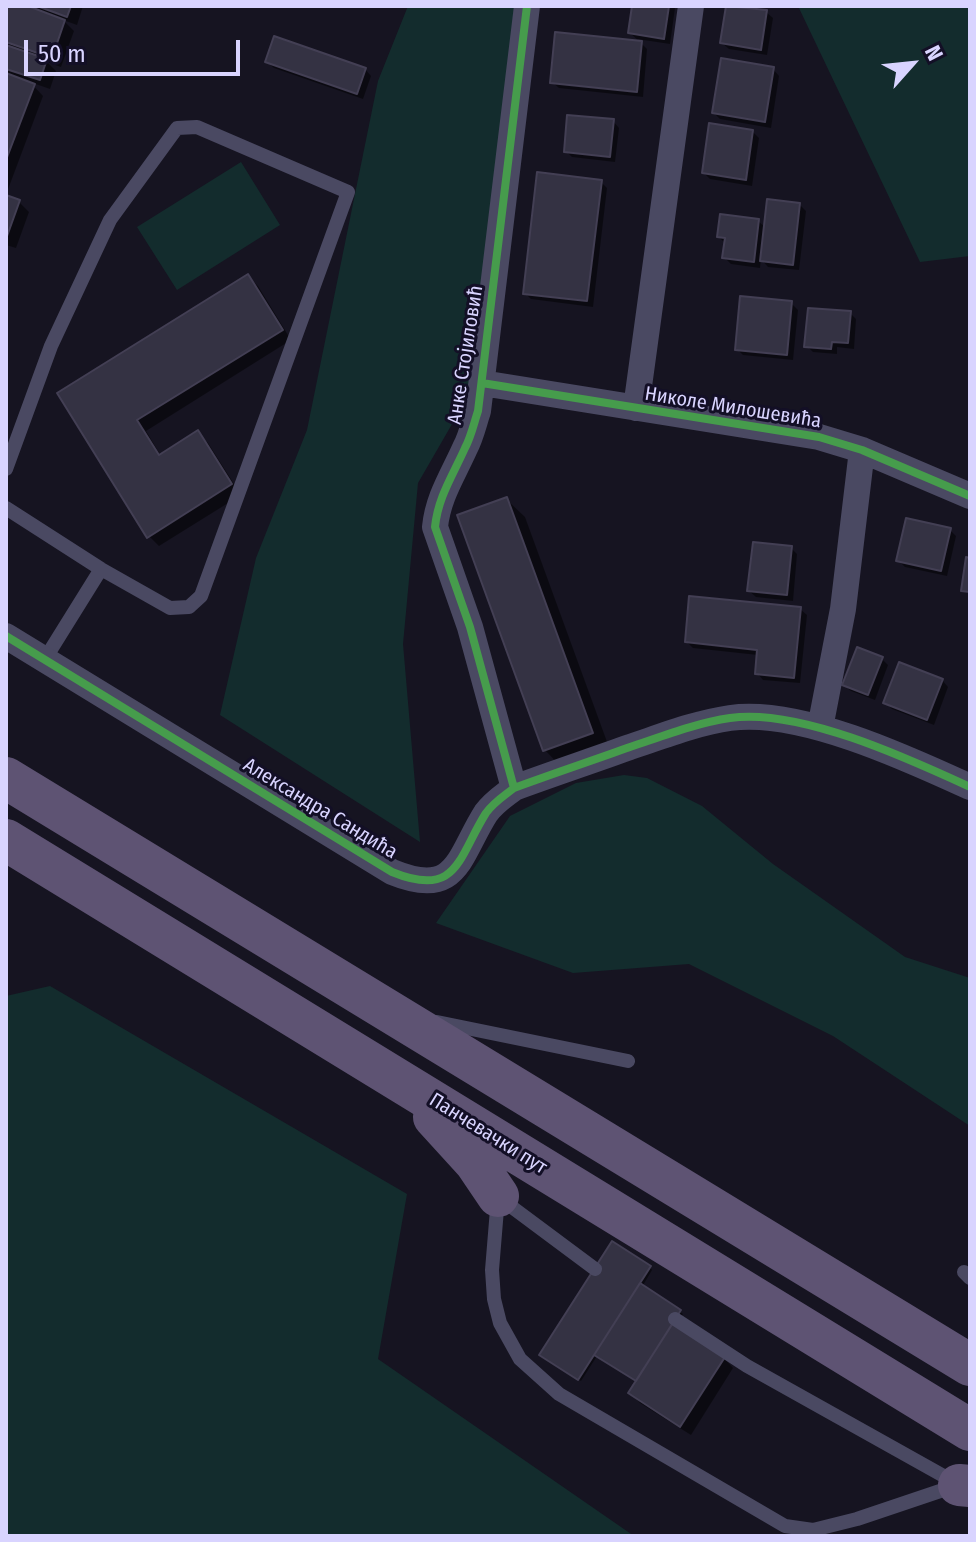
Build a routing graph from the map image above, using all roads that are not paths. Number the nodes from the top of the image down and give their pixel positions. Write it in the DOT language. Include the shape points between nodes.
graph roads {
  1 [pos="527,6"];
  2 [pos="691,6"];
  3 [pos="482,383"];
  4 [pos="636,408"];
  5 [pos="862,450"];
  6 [pos="6,469"];
  7 [pos="970,496"];
  8 [pos="6,508"];
  9 [pos="101,569"];
  10 [pos="6,636"];
  11 [pos="45,659"];
  12 [pos="820,728"];
  13 [pos="6,778"];
  14 [pos="970,787"];
  15 [pos="514,788"];
  16 [pos="6,840"];
  17 [pos="397,1014"];
  18 [pos="366,1059"];
  19 [pos="628,1061"];
  20 [pos="498,1196"];
  21 [pos="595,1269"];
  22 [pos="675,1319"];
  23 [pos="970,1365"];
  24 [pos="970,1430"];
  25 [pos="965,1486"];
  1 -- 3 [label="street, Анке Стојиловић"];
  2 -- 4 [label="street, Николе Милошевића"];
  3 -- 4 [label="street, Николе Милошевића"];
  3 -- 15 [label="street, Анке Стојиловић" via="467,446 443,492 435,527 470,627"];
  4 -- 5 [label="street, Николе Милошевића" via="808,435"];
  5 -- 7 [label="street, Николе Милошевића"];
  5 -- 12 [label="street" via="843,609"];
  6 -- 9 [label="lane" via="51,346 110,220 177,128 197,127 348,192 201,596 189,607 170,608"];
  8 -- 9 [label="lane"];
  9 -- 11 [label="lane"];
  10 -- 11 [label="street, Александра Сандића"];
  11 -- 15 [label="street, Александра Сандића" via="411,880 430,881 462,862 487,813"];
  12 -- 14 [label="street, Александра Сандића"];
  12 -- 15 [label="street, Александра Сандића" via="733,717 686,728"];
  13 -- 17 [label="main road"];
  16 -- 18 [label="main road, Панчевачки пут"];
  17 -- 19 [label="lane"];
  17 -- 23 [label="main road"];
  18 -- 20 [label="main road" via="441,1123"];
  18 -- 24 [label="main road, Панчевачки пут"];
  20 -- 21 [label="lane"];
  20 -- 25 [label="lane" via="492,1270 500,1323 520,1359 559,1394 785,1526 813,1530"];
  22 -- 25 [label="lane" via="747,1366"];
}
